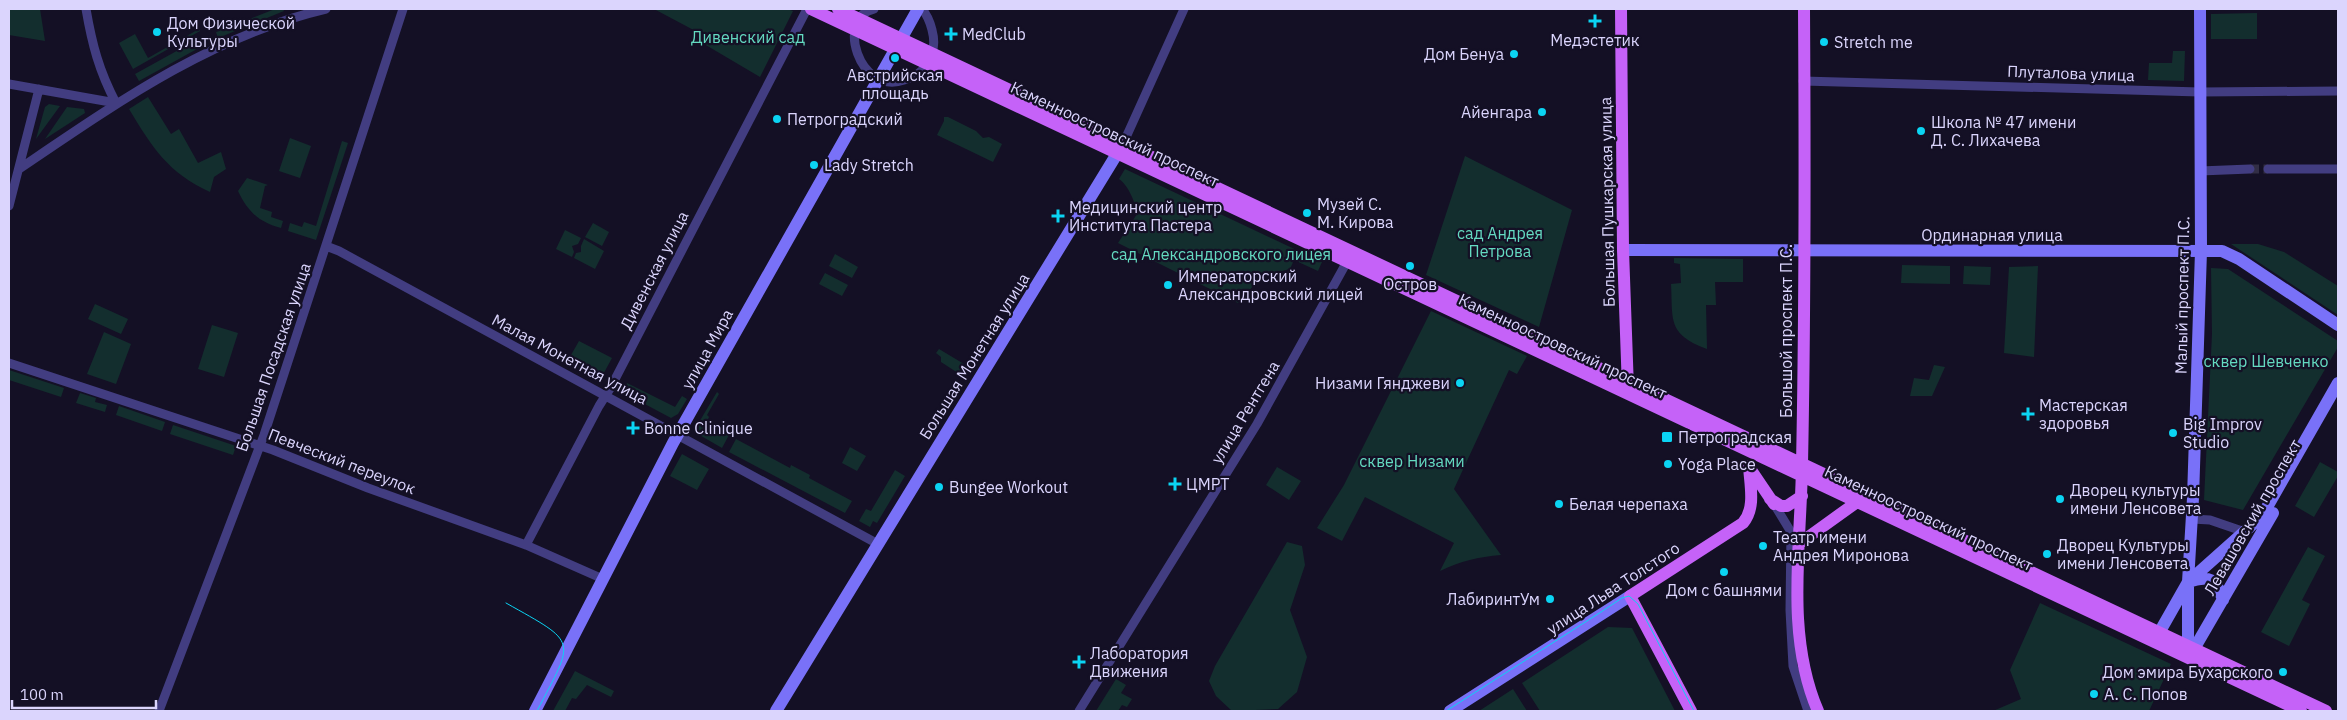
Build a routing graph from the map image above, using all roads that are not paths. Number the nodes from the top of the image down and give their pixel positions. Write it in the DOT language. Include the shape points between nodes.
graph roads {
  1 [pos="86,9"];
  2 [pos="326,9"];
  3 [pos="404,9"];
  4 [pos="807,9"];
  5 [pos="811,9"];
  6 [pos="838,9"];
  7 [pos="874,9"];
  8 [pos="920,9"];
  9 [pos="1184,9"];
  10 [pos="1621,9"];
  11 [pos="1804,9"];
  12 [pos="2200,9"];
  13 [pos="302,11"];
  14 [pos="857,24"];
  15 [pos="899,44"];
  16 [pos="930,58"];
  17 [pos="879,80"];
  18 [pos="1803,81"];
  19 [pos="9,84"];
  20 [pos="39,89"];
  21 [pos="2338,91"];
  22 [pos="2200,92"];
  23 [pos="116,103"];
  24 [pos="1120,149"];
  25 [pos="19,169"];
  26 [pos="2250,169"];
  27 [pos="2268,169"];
  28 [pos="2338,169"];
  29 [pos="2200,171"];
  30 [pos="9,206"];
  31 [pos="326,246"];
  32 [pos="1623,250"];
  33 [pos="2200,251"];
  34 [pos="1803,252"];
  35 [pos="1350,257"];
  36 [pos="2338,325"];
  37 [pos="9,363"];
  38 [pos="2338,383"];
  39 [pos="1628,388"];
  40 [pos="606,395"];
  41 [pos="2338,400"];
  42 [pos="678,434"];
  43 [pos="260,446"];
  44 [pos="1736,446"];
  45 [pos="1749,466"];
  46 [pos="1802,471"];
  47 [pos="1802,496"];
  48 [pos="1772,502"];
  49 [pos="1856,502"];
  50 [pos="2192,519"];
  51 [pos="2245,532"];
  52 [pos="1800,542"];
  53 [pos="526,544"];
  54 [pos="878,544"];
  55 [pos="603,579"];
  56 [pos="2188,582"];
  57 [pos="1630,596"];
  58 [pos="2223,600"];
  59 [pos="2159,633"];
  60 [pos="2190,651"];
  61 [pos="159,711"];
  62 [pos="535,711"];
  63 [pos="776,711"];
  64 [pos="1079,711"];
  65 [pos="1450,711"];
  66 [pos="1691,711"];
  67 [pos="1808,711"];
  68 [pos="1818,711"];
  69 [pos="2301,711"];
  70 [pos="2326,711"];
  1 -- 23 [label="street" via="102,77"];
  2 -- 13 [label="street"];
  3 -- 31 [label="street, Большая Посадская улица"];
  4 -- 40 [label="street, Дивенская улица"];
  5 -- 14 [label="main road, Каменноостровский проспект"];
  6 -- 14 [label="main road, Каменноостровский проспект"];
  7 -- 14 [label="street" via="864,13"];
  8 -- 15 [label="street, улица Мира"];
  8 -- 16 [label="street" via="928,19 934,40"];
  9 -- 24 [label="street, Большая Монетная улица"];
  10 -- 32 [label="main road, Большая Пушкарская улица"];
  11 -- 18 [label="main road, Большой проспект П.С."];
  12 -- 22 [label="street, Малый проспект П.С."];
  13 -- 23 [label="street" via="218,46"];
  14 -- 15 [label="main road, Каменноостровский проспект"];
  14 -- 17 [label="street" via="852,37 854,44 867,71"];
  15 -- 16 [label="main road, Каменноостровский проспект"];
  15 -- 17 [label="street, улица Мира"];
  16 -- 17 [label="street" via="917,76 896,83"];
  16 -- 24 [label="main road, Каменноостровский проспект"];
  17 -- 42 [label="street, улица Мира"];
  18 -- 22 [label="street, Плуталова улица"];
  18 -- 34 [label="main road, Большой проспект П.С."];
  19 -- 20 [label="street"];
  20 -- 23 [label="street"];
  20 -- 25 [label="street"];
  21 -- 22 [label="street, Плуталова улица"];
  22 -- 29 [label="street, Малый проспект П.С."];
  23 -- 25 [label="street"];
  24 -- 35 [label="main road, Каменноостровский проспект"];
  24 -- 54 [label="street, Большая Монетная улица"];
  25 -- 30 [label="street"];
  26 -- 29 [label="street"];
  27 -- 28 [label="street"];
  29 -- 33 [label="street, Малый проспект П.С."];
  31 -- 40 [label="street, Малая Монетная улица"];
  31 -- 43 [label="street, Большая Посадская улица"];
  32 -- 34 [label="street, Ординарная улица"];
  32 -- 39 [label="main road, Большая Пушкарская улица"];
  33 -- 34 [label="street, Ординарная улица"];
  33 -- 36 [label="street, Ординарная улица" via="2230,254"];
  33 -- 50 [label="street, Малый проспект П.С."];
  34 -- 46 [label="main road, Большой проспект П.С."];
  35 -- 39 [label="main road, Каменноостровский проспект"];
  35 -- 64 [label="street, улица Рентгена" via="1257,424"];
  37 -- 43 [label="street, Певческий переулок"];
  38 -- 51 [label="street, Левашовский проспект" via="2262,516"];
  39 -- 44 [label="main road, Каменноостровский проспект"];
  39 -- 46 [label="main road, Каменноостровский проспект"];
  40 -- 42 [label="street, Малая Монетная улица"];
  40 -- 53 [label="street, Дивенская улица"];
  41 -- 58 [label="street, Левашовский проспект"];
  42 -- 54 [label="street, Малая Монетная улица"];
  42 -- 55 [label="street, улица Мира"];
  43 -- 53 [label="street, Певческий переулок"];
  43 -- 61 [label="street, Большая Посадская улица"];
  44 -- 45 [label="main road"];
  44 -- 46 [label="main road, Каменноостровский проспект"];
  45 -- 48 [label="main road"];
  45 -- 57 [label="main road, улица Льва Толстого" via="1750,513 1737,528"];
  46 -- 47 [label="main road, Большой проспект П.С."];
  46 -- 49 [label="main road, Каменноостровский проспект"];
  46 -- 59 [label="main road, Каменноостровский проспект"];
  47 -- 48 [label="main road" via="1786,506"];
  47 -- 52 [label="main road, Большой проспект П.С."];
  48 -- 67 [label="street" via="1791,532 1793,666"];
  49 -- 52 [label="main road"];
  49 -- 60 [label="main road, Каменноостровский проспект"];
  50 -- 51 [label="street" via="2210,520"];
  50 -- 56 [label="street, Малый проспект П.С."];
  51 -- 56 [label="street, Левашовский проспект"];
  52 -- 68 [label="main road, Большой проспект П.С." via="1801,656"];
  53 -- 55 [label="street, Певческий переулок"];
  54 -- 63 [label="street, Большая Монетная улица"];
  55 -- 62 [label="street, улица Мира"];
  56 -- 58 [label="street" via="2202,577 2210,579"];
  56 -- 59 [label="street, Малый проспект П.С."];
  56 -- 60 [label="street, Малый проспект П.С."];
  57 -- 65 [label="street, улица Льва Толстого"];
  57 -- 66 [label="main road"];
  58 -- 60 [label="street, Левашовский проспект"];
  59 -- 60 [label="main road, Каменноостровский проспект"];
  60 -- 69 [label="main road, Каменноостровский проспект"];
  60 -- 70 [label="main road, Каменноостровский проспект"];
}
